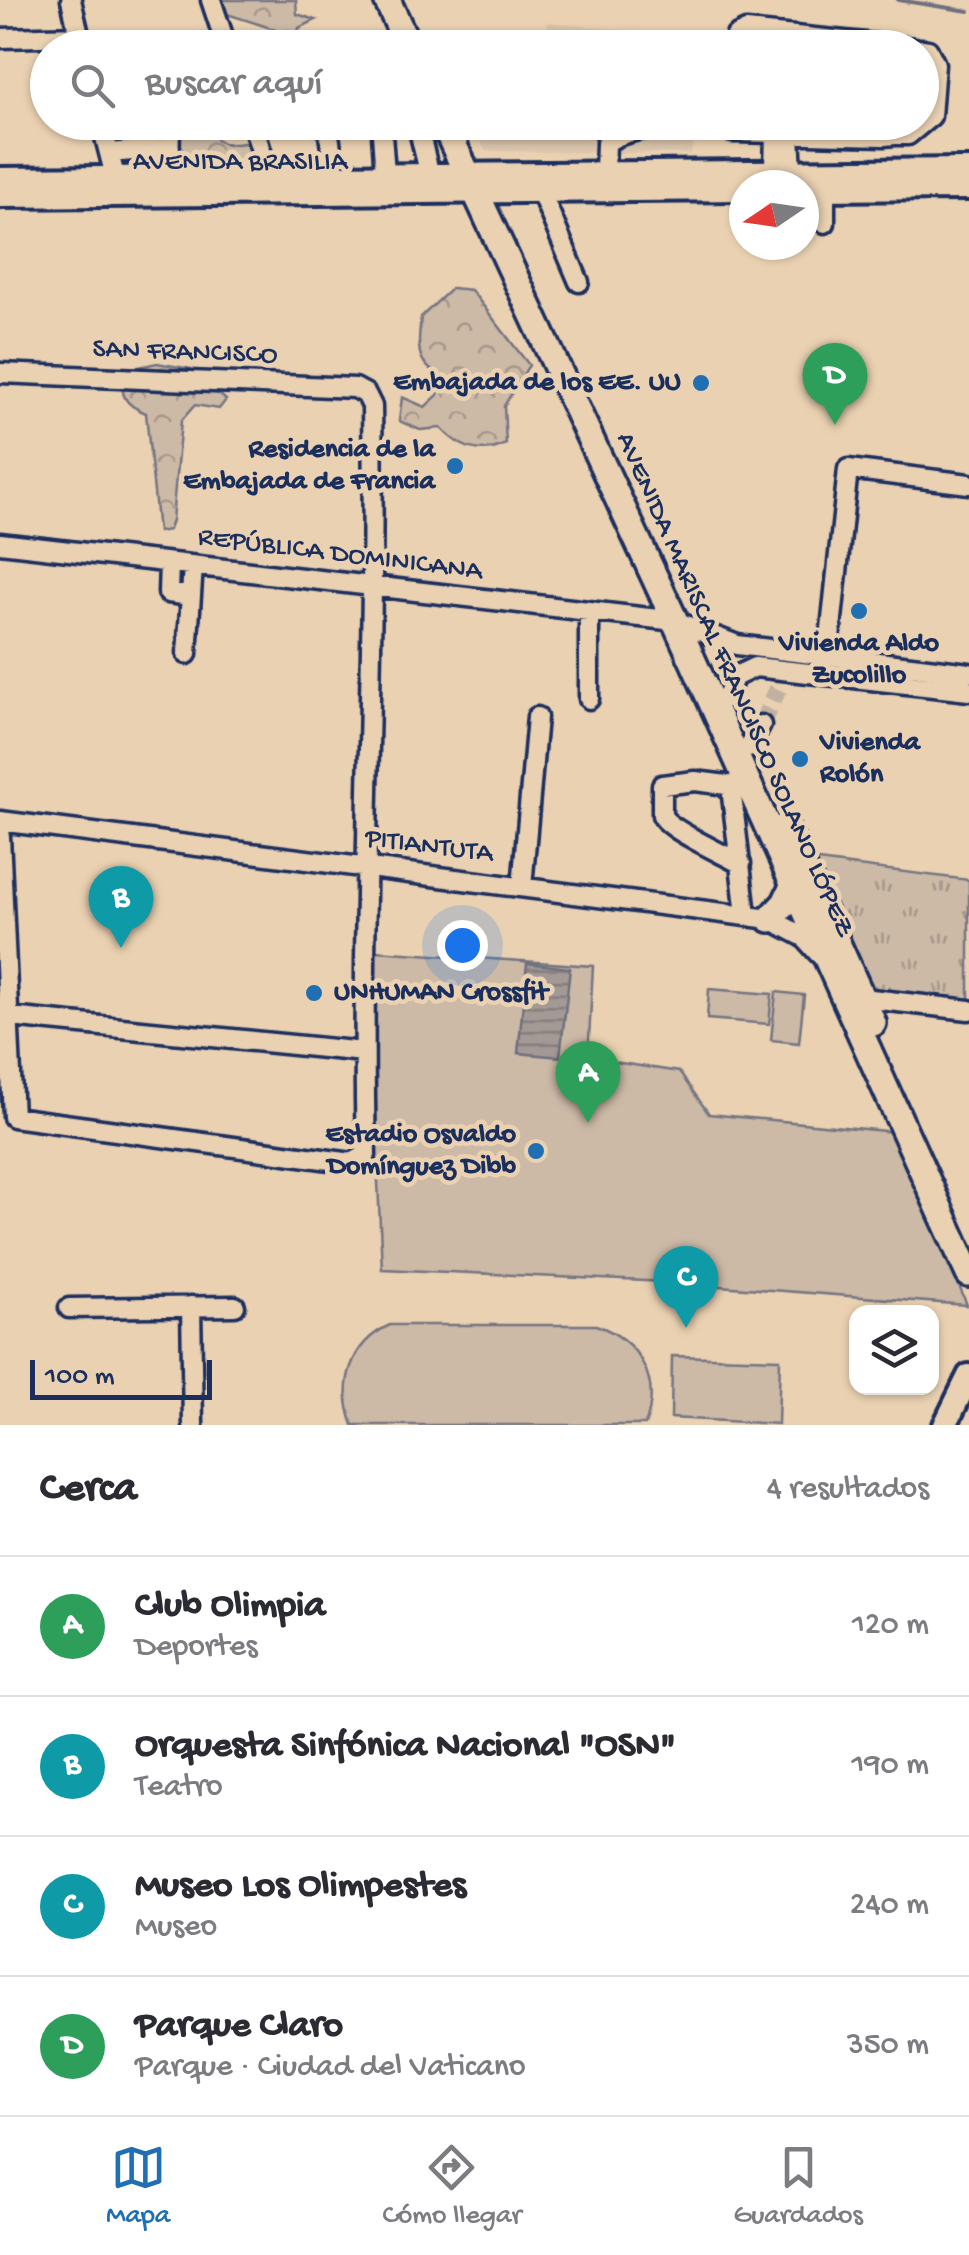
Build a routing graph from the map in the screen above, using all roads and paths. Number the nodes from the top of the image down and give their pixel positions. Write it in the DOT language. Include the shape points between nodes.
graph roads {
  1 [pos="72,0"];
  2 [pos="211,0"];
  3 [pos="386,0"];
  4 [pos="406,0"];
  5 [pos="78,30"];
  6 [pos="221,30"];
  7 [pos="400,30"];
  8 [pos="419,30"];
  9 [pos="0,38"];
  10 [pos="30,39"];
  11 [pos="106,140"];
  12 [pos="170,140"];
  13 [pos="258,140"];
  14 [pos="330,140"];
  15 [pos="382,140"];
  16 [pos="422,140"];
  17 [pos="443,140"];
  18 [pos="458,140"];
  19 [pos="612,140"];
  20 [pos="796,140"];
  21 [pos="170,148"];
  22 [pos="427,161"];
  23 [pos="798,170"];
  24 [pos="969,170"];
  25 [pos="605,172"];
  26 [pos="385,173"];
  27 [pos="114,174"];
  28 [pos="335,174"];
  29 [pos="169,176"];
  30 [pos="819,179"];
  31 [pos="0,180"];
  32 [pos="704,180"];
  33 [pos="729,180"];
  34 [pos="478,181"];
  35 [pos="819,181"];
  36 [pos="272,184"];
  37 [pos="729,186"];
  38 [pos="969,188"];
  39 [pos="540,190"];
  40 [pos="0,196"];
  41 [pos="819,213"];
  42 [pos="826,224"];
  43 [pos="579,282"];
  44 [pos="0,373"];
  45 [pos="969,484"];
  46 [pos="0,543"];
  47 [pos="169,562"];
  48 [pos="193,566"];
  49 [pos="375,587"];
  50 [pos="191,596"];
  51 [pos="589,611"];
  52 [pos="674,621"];
  53 [pos="698,633"];
  54 [pos="188,654"];
  55 [pos="828,657"];
  56 [pos="863,669"];
  57 [pos="790,670"];
  58 [pos="969,673"];
  59 [pos="778,689"];
  60 [pos="969,691"];
  61 [pos="589,698"];
  62 [pos="727,698"];
  63 [pos="538,717"];
  64 [pos="740,783"];
  65 [pos="0,820"];
  66 [pos="0,836"];
  67 [pos="801,862"];
  68 [pos="741,864"];
  69 [pos="368,868"];
  70 [pos="522,887"];
  71 [pos="794,890"];
  72 [pos="758,917"];
  73 [pos="830,971"];
  74 [pos="862,998"];
  75 [pos="969,1010"];
  76 [pos="4,1016"];
  77 [pos="364,1052"];
  78 [pos="969,1236"];
  79 [pos="969,1274"];
  80 [pos="191,1306"];
  81 [pos="235,1306"];
  82 [pos="69,1308"];
  83 [pos="969,1376"];
  84 [pos="193,1425"];
  85 [pos="946,1425"];
  1 -- 5 [label="street"];
  2 -- 6 [label="street"];
  3 -- 7 [label="highway"];
  4 -- 8 [label="highway"];
  9 -- 10 [label="street"];
  11 -- 27 [label="street"];
  12 -- 21 [label="street"];
  13 -- 36 [label="street"];
  14 -- 28 [label="street"];
  15 -- 26 [label="street"];
  16 -- 22 [label="street"];
  17 -- 22 [label="street"];
  18 -- 34 [label="highway, AVENIDA MARISCAL FRANCISCO SOLANO LÓPEZ"];
  19 -- 25 [label="street" via="606,144"];
  20 -- 23 [label="street"];
  21 -- 27 [label="street"];
  21 -- 29 [label="street"];
  22 -- 26 [label="main road, AVENIDA BRASILIA"];
  22 -- 34 [label="main road, AVENIDA BRASILIA"];
  24 -- 30 [label="main road"];
  25 -- 32 [label="main road"];
  25 -- 34 [label="main road"];
  26 -- 28 [label="main road, AVENIDA BRASILIA"];
  27 -- 29 [label="main road, AVENIDA BRASILIA"];
  27 -- 31 [label="main road, AVENIDA BRASILIA"];
  27 -- 36 [label="main road, AVENIDA BRASILIA"];
  27 -- 40 [label="main road, AVENIDA BRASILIA"];
  28 -- 36 [label="main road, AVENIDA BRASILIA"];
  29 -- 36 [label="main road, AVENIDA BRASILIA"];
  32 -- 33 [label="main road"];
  32 -- 37 [label="main road"];
  32 -- 39 [label="main road"];
  34 -- 36 [label="main road, AVENIDA BRASILIA"];
  34 -- 39 [label="main road"];
  34 -- 52 [label="highway, AVENIDA MARISCAL FRANCISCO SOLANO LÓPEZ"];
  34 -- 53 [label="highway, AVENIDA MARISCAL FRANCISCO SOLANO LÓPEZ"];
  35 -- 38 [label="main road"];
  39 -- 43 [label="street"];
  41 -- 42 [label="street"];
  44 -- 49 [label="street, SAN FRANCISCO" via="356,388 372,406"];
  45 -- 55 [label="street" via="848,468"];
  46 -- 47 [label="street, REPÚBLICA DOMINICANA"];
  47 -- 48 [label="street, REPÚBLICA DOMINICANA"];
  47 -- 50 [label="street" via="168,593"];
  48 -- 49 [label="street, REPÚBLICA DOMINICANA"];
  48 -- 50 [label="street"];
  49 -- 51 [label="street, REPÚBLICA DOMINICANA"];
  49 -- 69 [label="street"];
  50 -- 54 [label="street"];
  51 -- 52 [label="street, REPÚBLICA DOMINICANA"];
  51 -- 61 [label="street"];
  52 -- 53 [label="street, REPÚBLICA DOMINICANA"];
  52 -- 64 [label="highway, AVENIDA MARISCAL FRANCISCO SOLANO LÓPEZ"];
  53 -- 55 [label="street, REPÚBLICA DOMINICANA"];
  53 -- 62 [label="highway, AVENIDA MARISCAL FRANCISCO SOLANO LÓPEZ"];
  55 -- 56 [label="street, REPÚBLICA DOMINICANA"];
  56 -- 57 [label="street"];
  56 -- 58 [label="street"];
  56 -- 60 [label="street"];
  57 -- 59 [label="street"];
  57 -- 62 [label="street" via="744,669"];
  62 -- 67 [label="highway, AVENIDA MARISCAL FRANCISCO SOLANO LÓPEZ" via="755,737"];
  63 -- 70 [label="street"];
  64 -- 68 [label="street"];
  64 -- 68 [label="street" via="662,785 662,815 674,829"];
  64 -- 71 [label="highway, AVENIDA MARISCAL FRANCISCO SOLANO LÓPEZ"];
  65 -- 69 [label="street, PITIANTUTA"];
  66 -- 76 [label="street"];
  67 -- 71 [label="highway"];
  67 -- 74 [label="highway, AVENIDA MARISCAL FRANCISCO SOLANO LÓPEZ"];
  68 -- 72 [label="street"];
  69 -- 70 [label="street, PITIANTUTA"];
  69 -- 77 [label="street"];
  70 -- 72 [label="street, PITIANTUTA"];
  71 -- 72 [label="highway"];
  71 -- 73 [label="highway, AVENIDA MARISCAL FRANCISCO SOLANO LÓPEZ"];
  72 -- 73 [label="street, PITIANTUTA" via="804,937"];
  73 -- 79 [label="highway, AVENIDA MARISCAL FRANCISCO SOLANO LÓPEZ"];
  74 -- 75 [label="street"];
  74 -- 78 [label="highway, AVENIDA MARISCAL FRANCISCO SOLANO LÓPEZ"];
  76 -- 77 [label="street"];
  76 -- 77 [label="street" via="13,1117 203,1145 361,1160"];
  80 -- 81 [label="street"];
  80 -- 82 [label="street"];
  80 -- 84 [label="street"];
  83 -- 85 [label="main road"];
}
